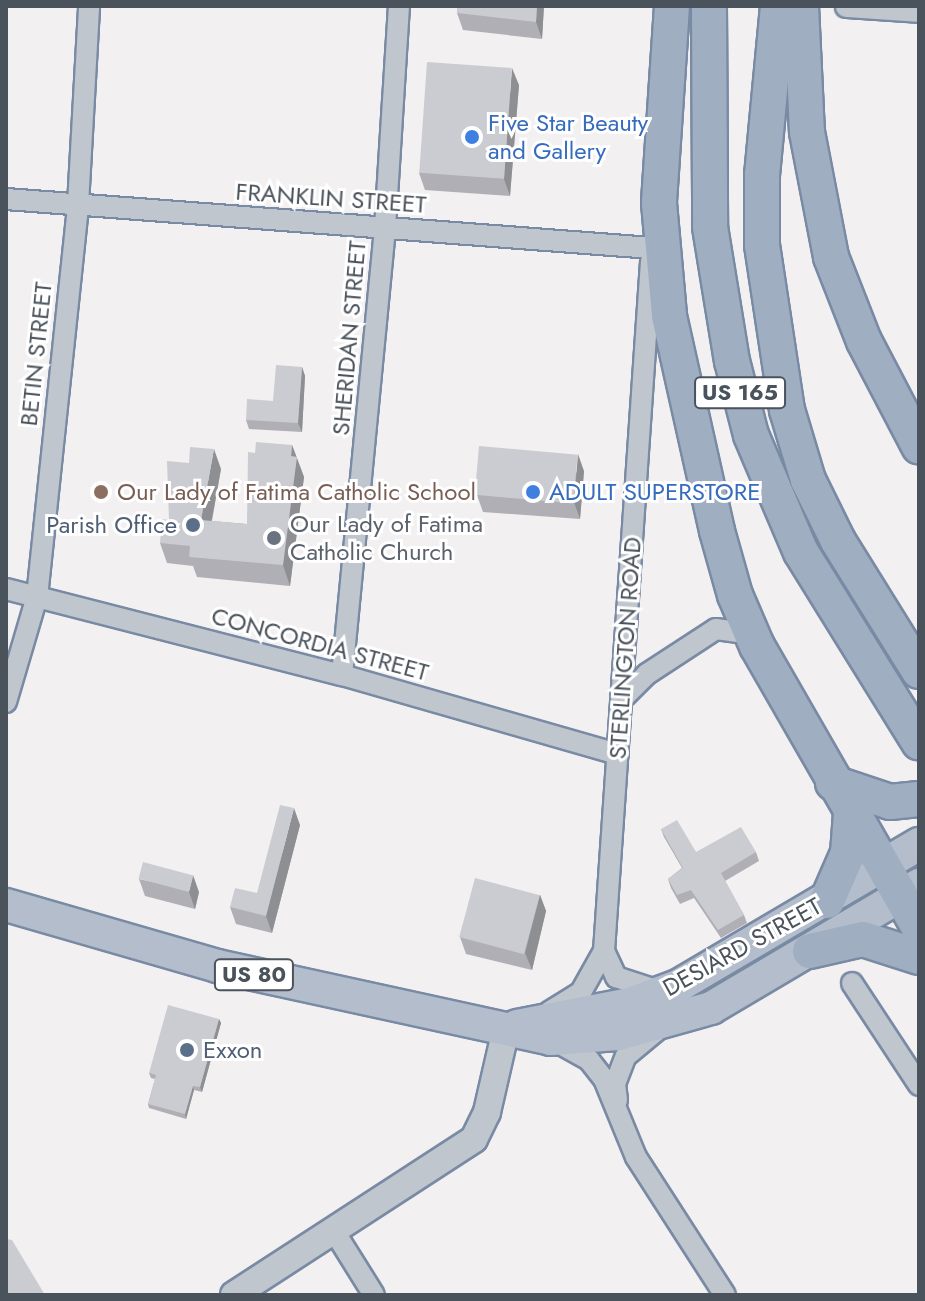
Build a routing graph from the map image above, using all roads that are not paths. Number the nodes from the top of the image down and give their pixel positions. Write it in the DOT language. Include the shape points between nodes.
graph roads {
  1 [pos="89,6"];
  2 [pos="399,6"];
  3 [pos="672,6"];
  4 [pos="709,6"];
  5 [pos="778,6"];
  6 [pos="801,6"];
  7 [pos="846,7"];
  8 [pos="919,12"];
  9 [pos="6,199"];
  10 [pos="659,203"];
  11 [pos="78,205"];
  12 [pos="385,228"];
  13 [pos="652,248"];
  14 [pos="919,446"];
  15 [pos="6,589"];
  16 [pos="735,595"];
  17 [pos="37,597"];
  18 [pos="716,629"];
  19 [pos="757,646"];
  20 [pos="919,671"];
  21 [pos="342,675"];
  22 [pos="624,697"];
  23 [pos="6,702"];
  24 [pos="918,740"];
  25 [pos="618,754"];
  26 [pos="833,783"];
  27 [pos="919,799"];
  28 [pos="851,813"];
  29 [pos="919,844"];
  30 [pos="886,866"];
  31 [pos="910,890"];
  32 [pos="827,901"];
  33 [pos="6,905"];
  34 [pos="919,928"];
  35 [pos="604,951"];
  36 [pos="810,951"];
  37 [pos="919,957"];
  38 [pos="852,983"];
  39 [pos="669,1005"];
  40 [pos="531,1029"];
  41 [pos="919,1085"];
  42 [pos="619,1120"];
  43 [pos="334,1231"];
  44 [pos="234,1295"];
  45 [pos="374,1295"];
  46 [pos="725,1295"];
  1 -- 11 [label="street, BETIN STREET"];
  2 -- 12 [label="street, SHERIDAN STREET"];
  3 -- 10 [label="highway"];
  4 -- 24 [label="highway, US 165" via="710,227 732,361 751,435 801,552"];
  5 -- 20 [label="highway, US 165" via="762,175 762,245 787,410 808,480 838,541"];
  6 -- 14 [label="highway" via="807,132 831,257 864,341"];
  7 -- 8 [label="street"];
  9 -- 11 [label="street, FRANKLIN STREET"];
  10 -- 13 [label="street, STERLINGTON ROAD"];
  10 -- 16 [label="highway" via="669,316"];
  11 -- 12 [label="street, FRANKLIN STREET"];
  11 -- 17 [label="street, BETIN STREET"];
  12 -- 13 [label="street, FRANKLIN STREET"];
  12 -- 21 [label="street, SHERIDAN STREET"];
  13 -- 22 [label="street, STERLINGTON ROAD"];
  15 -- 17 [label="street, CONCORDIA STREET"];
  16 -- 18 [label="street"];
  16 -- 19 [label="highway"];
  17 -- 21 [label="street, CONCORDIA STREET"];
  17 -- 23 [label="street, BETIN STREET"];
  18 -- 19 [label="street" via="744,633"];
  18 -- 22 [label="street" via="647,674"];
  19 -- 26 [label="highway"];
  21 -- 25 [label="street, CONCORDIA STREET"];
  22 -- 25 [label="street, STERLINGTON ROAD"];
  25 -- 35 [label="street, STERLINGTON ROAD"];
  26 -- 27 [label="highway" via="890,802"];
  26 -- 28 [label="highway"];
  28 -- 30 [label="highway"];
  28 -- 32 [label="highway" via="848,853"];
  29 -- 30 [label="main road, DESIARD STREET / US 80"];
  30 -- 31 [label="highway"];
  30 -- 32 [label="main road, DESIARD STREET / US 80"];
  31 -- 34 [label="highway"];
  31 -- 36 [label="main road, DESIARD STREET / US 80"];
  32 -- 39 [label="main road, DESIARD STREET / US 80"];
  33 -- 40 [label="main road, US 80" via="217,966"];
  35 -- 39 [label="street" via="623,982"];
  35 -- 40 [label="street, STERLINGTON ROAD" via="581,992"];
  36 -- 37 [label="highway" via="863,939"];
  36 -- 39 [label="main road, DESIARD STREET / US 80" via="711,1008"];
  38 -- 41 [label="street"];
  39 -- 40 [label="main road, DESIARD STREET / US 80" via="618,1034"];
  39 -- 42 [label="street" via="626,1056 615,1084"];
  40 -- 42 [label="street" via="589,1060 604,1079"];
  40 -- 43 [label="street" via="474,1139"];
  42 -- 46 [label="street" via="636,1157"];
  43 -- 44 [label="street"];
  43 -- 45 [label="street"];
}
